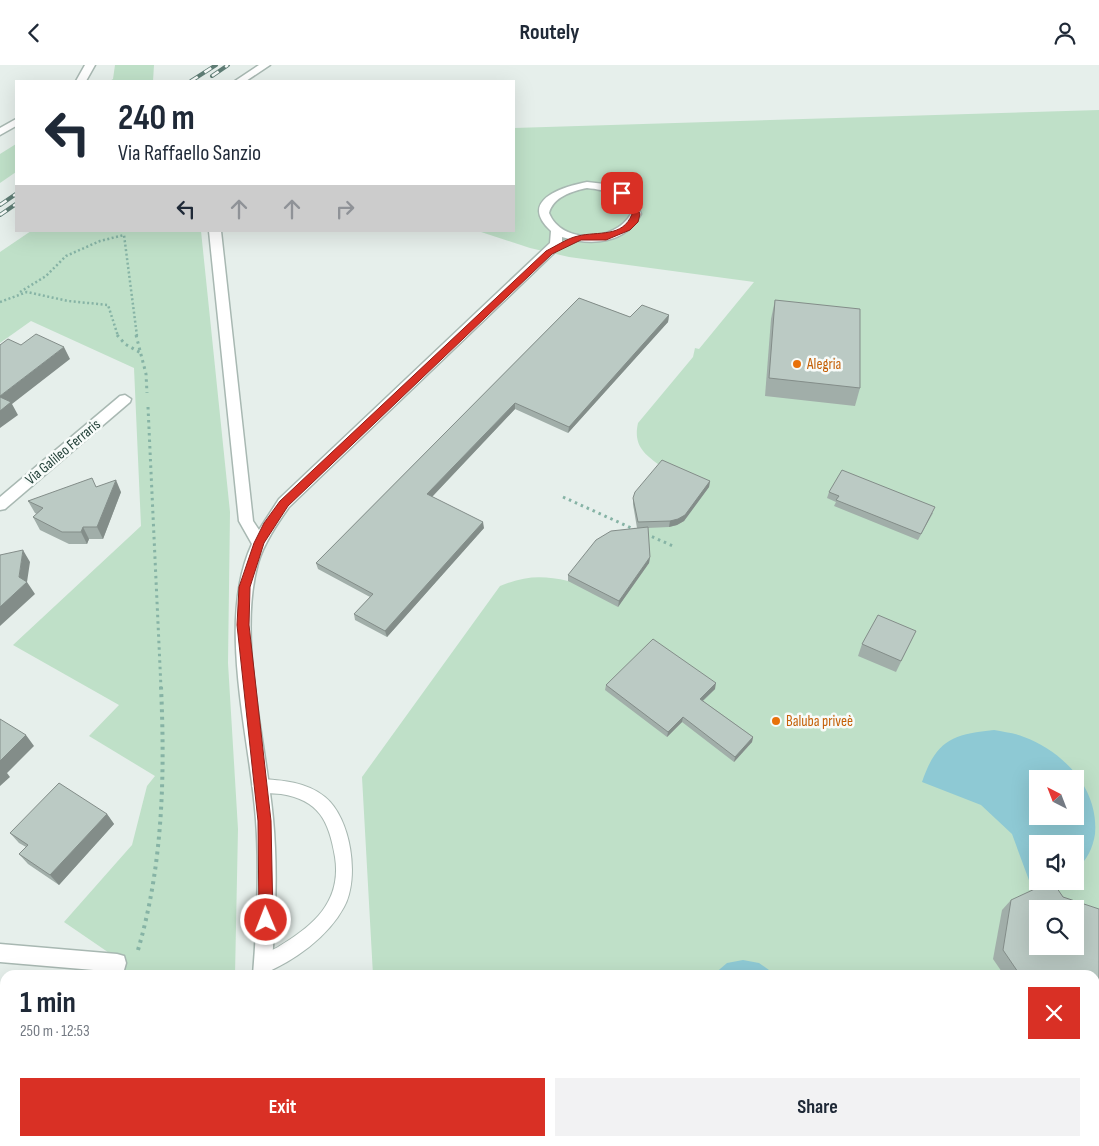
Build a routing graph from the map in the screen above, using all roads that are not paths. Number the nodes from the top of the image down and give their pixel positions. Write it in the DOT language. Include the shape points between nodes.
graph roads {
  1 [pos="90,65"];
  2 [pos="265,65"];
  3 [pos="82,80"];
  4 [pos="242,80"];
  5 [pos="15,123"];
  6 [pos="0,132"];
  7 [pos="557,230"];
  8 [pos="215,232"];
  9 [pos="580,238"];
  10 [pos="549,253"];
  11 [pos="125,399"];
  12 [pos="0,505"];
  13 [pos="259,543"];
  14 [pos="260,785"];
  15 [pos="0,953"];
  16 [pos="117,963"];
  17 [pos="263,970"];
  1 -- 3 [label="street"];
  2 -- 4 [label="street"];
  5 -- 6 [label="street"];
  7 -- 9 [label="street"];
  7 -- 9 [label="street" via="545,217 544,209 547,202 563,190 600,186 630,199 636,214 634,222 627,228 606,237"];
  7 -- 10 [label="street" via="556,244"];
  8 -- 13 [label="street" via="244,512"];
  9 -- 10 [label="street"];
  10 -- 13 [label="street" via="284,503"];
  11 -- 12 [label="street, Via Galileo Ferraris"];
  13 -- 14 [label="street" via="245,587 243,625"];
  14 -- 17 [label="street" via="265,821"];
  14 -- 17 [label="lane" via="285,786 306,793 322,804 334,817 342,844 345,872 339,900 320,926"];
  15 -- 16 [label="street"];
}
